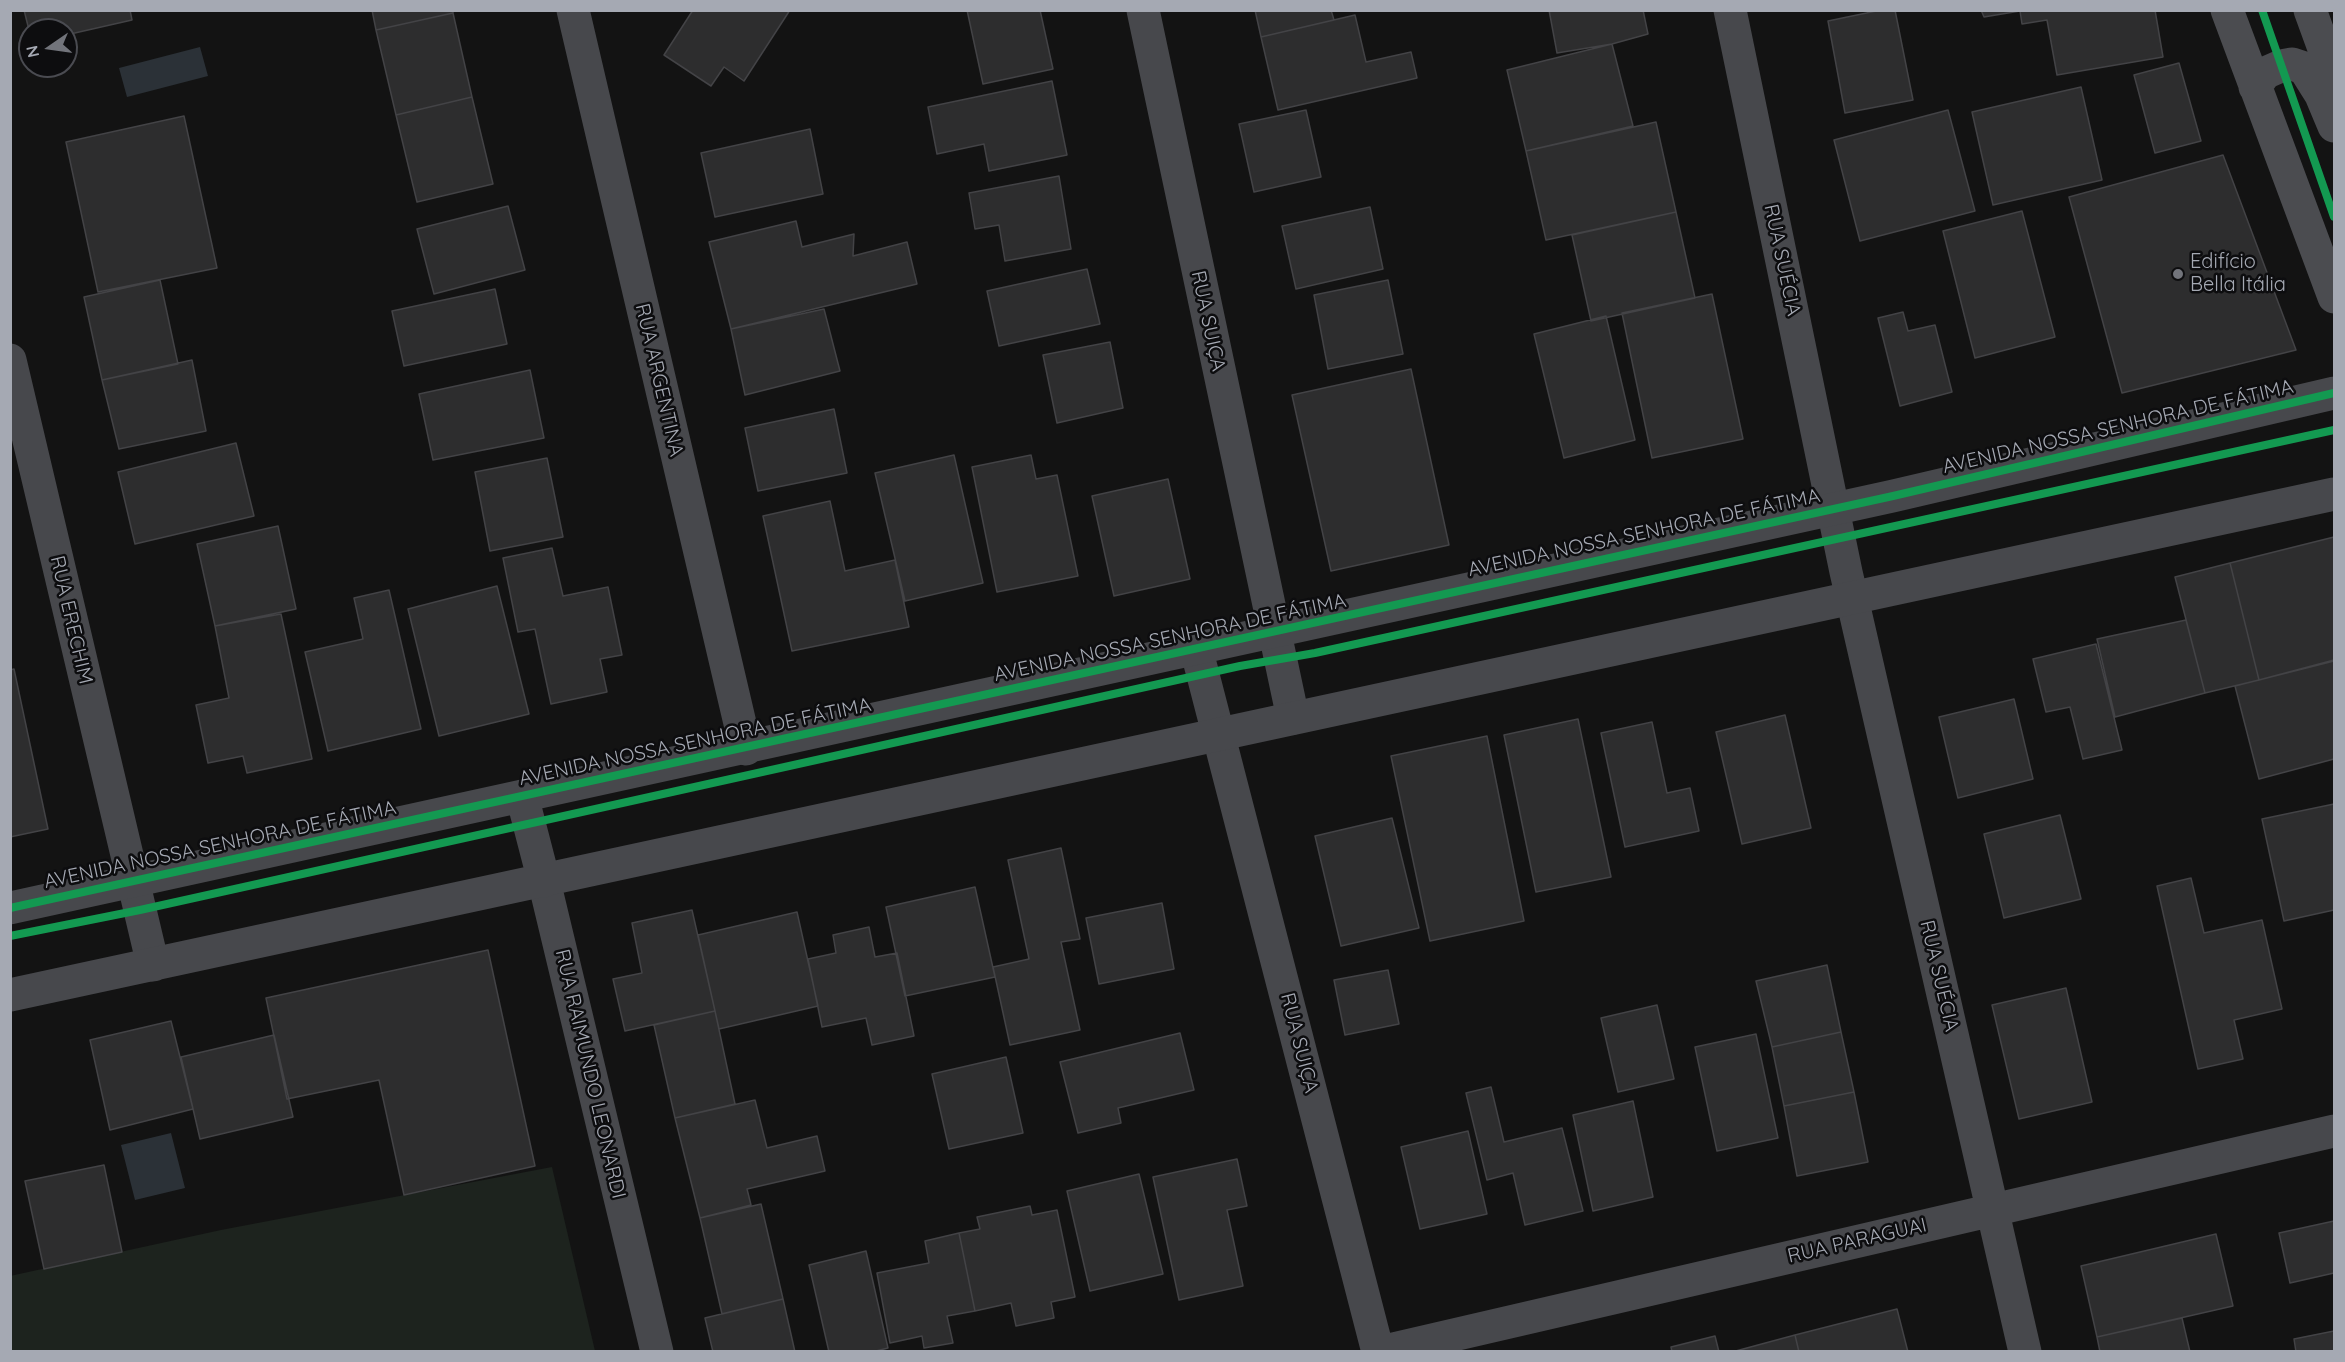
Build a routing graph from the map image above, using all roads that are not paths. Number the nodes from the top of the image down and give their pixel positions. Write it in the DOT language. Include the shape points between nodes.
graph roads {
  1 [pos="573,10"];
  2 [pos="1143,10"];
  3 [pos="1730,10"];
  4 [pos="2227,10"];
  5 [pos="2310,10"];
  6 [pos="2334,76"];
  7 [pos="2255,87"];
  8 [pos="2334,126"];
  9 [pos="2334,297"];
  10 [pos="10,360"];
  11 [pos="2334,393"];
  12 [pos="2334,494"];
  13 [pos="1834,509"];
  14 [pos="1853,600"];
  15 [pos="1273,631"];
  16 [pos="1196,648"];
  17 [pos="1293,718"];
  18 [pos="1220,734"];
  19 [pos="746,748"];
  20 [pos="522,796"];
  21 [pos="132,881"];
  22 [pos="544,881"];
  23 [pos="10,908"];
  24 [pos="153,965"];
  25 [pos="10,995"];
  26 [pos="2334,1131"];
  27 [pos="1992,1209"];
  28 [pos="657,1352"];
  29 [pos="1379,1352"];
  30 [pos="2025,1352"];
  1 -- 19 [label="street, RUA ARGENTINA"];
  2 -- 15 [label="street, RUA SUIÇA"];
  3 -- 13 [label="street, RUA SUÉCIA"];
  4 -- 7 [label="main road"];
  5 -- 6 [label="main road"];
  7 -- 8 [label="main road" via="2265,73 2281,66 2304,68"];
  7 -- 9 [label="main road"];
  10 -- 21 [label="street, RUA ERECHIM"];
  11 -- 13 [label="street, AVENIDA NOSSA SENHORA DE FÁTIMA"];
  12 -- 14 [label="street"];
  13 -- 14 [label="street, RUA SUÉCIA"];
  13 -- 15 [label="street, AVENIDA NOSSA SENHORA DE FÁTIMA"];
  14 -- 17 [label="street"];
  14 -- 27 [label="street, RUA SUÉCIA"];
  15 -- 16 [label="street, AVENIDA NOSSA SENHORA DE FÁTIMA"];
  15 -- 17 [label="street, RUA SUIÇA"];
  16 -- 18 [label="street, RUA SUIÇA"];
  16 -- 19 [label="street, AVENIDA NOSSA SENHORA DE FÁTIMA"];
  17 -- 18 [label="street"];
  18 -- 22 [label="street"];
  18 -- 29 [label="street, RUA SUIÇA"];
  19 -- 20 [label="street, AVENIDA NOSSA SENHORA DE FÁTIMA"];
  20 -- 21 [label="street, AVENIDA NOSSA SENHORA DE FÁTIMA"];
  20 -- 22 [label="street, RUA RAIMUNDO LEONARDI"];
  21 -- 23 [label="street, AVENIDA NOSSA SENHORA DE FÁTIMA"];
  21 -- 24 [label="street, RUA ERECHIM"];
  22 -- 24 [label="street"];
  22 -- 28 [label="street, RUA RAIMUNDO LEONARDI"];
  24 -- 25 [label="street"];
  26 -- 27 [label="street, RUA PARAGUAI"];
  27 -- 29 [label="street, RUA PARAGUAI"];
  27 -- 30 [label="street, RUA SUÉCIA"];
}
